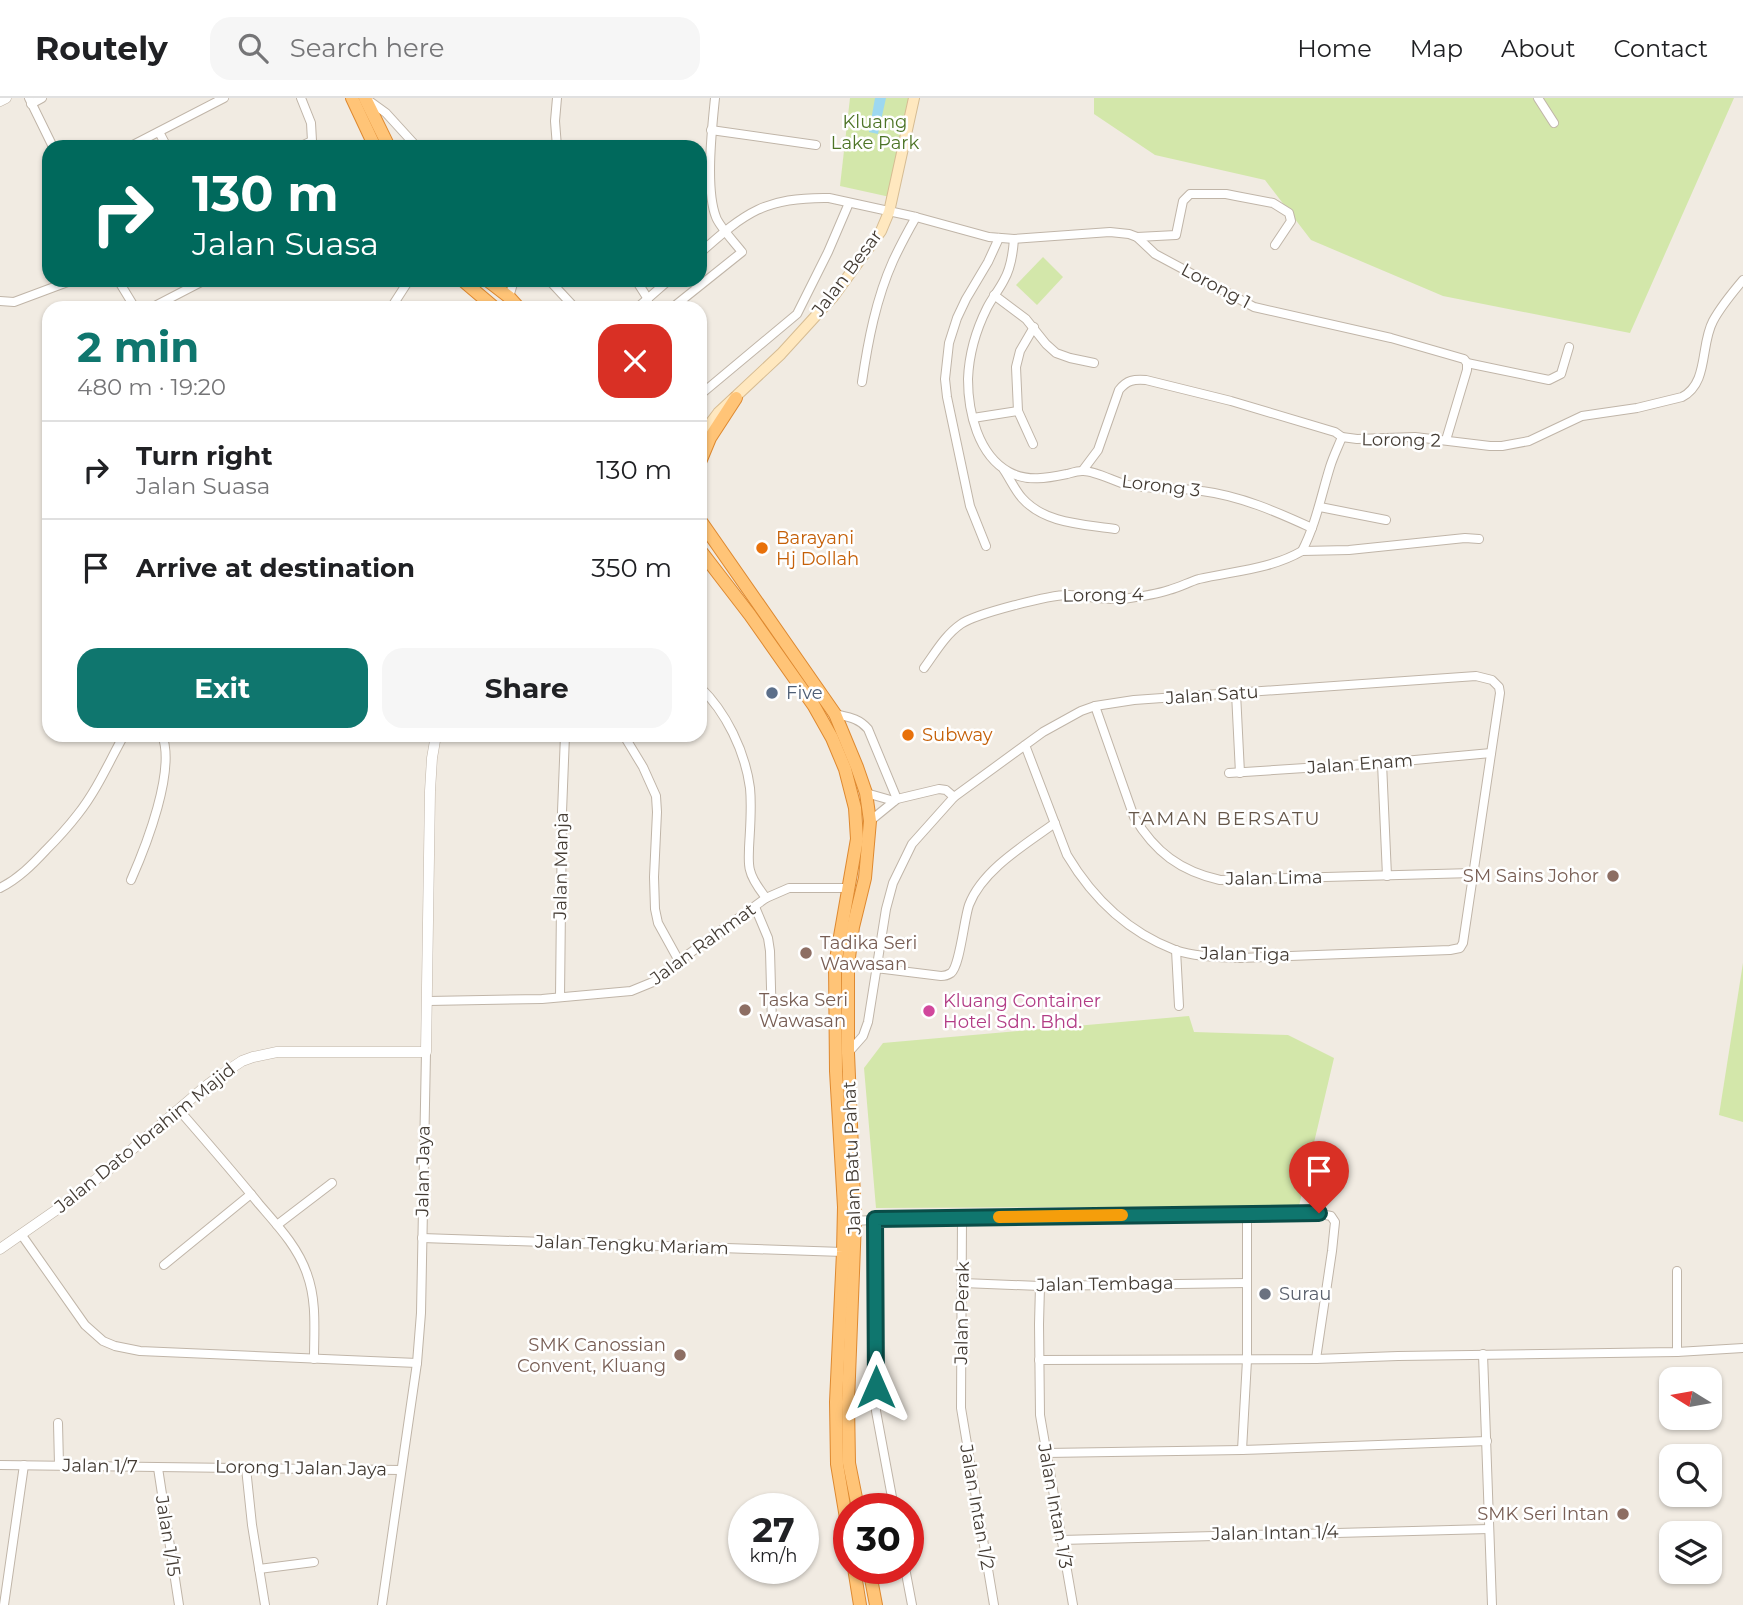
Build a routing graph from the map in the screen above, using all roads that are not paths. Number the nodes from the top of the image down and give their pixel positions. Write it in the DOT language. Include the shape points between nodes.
graph roads {
  1 [pos="6,98"];
  2 [pos="43,98"];
  3 [pos="224,98"];
  4 [pos="301,98"];
  5 [pos="352,98"];
  6 [pos="365,98"];
  7 [pos="557,98"];
  8 [pos="715,98"];
  9 [pos="914,98"];
  10 [pos="1538,98"];
  11 [pos="0,101"];
  12 [pos="30,101"];
  13 [pos="1554,123"];
  14 [pos="711,130"];
  15 [pos="159,131"];
  16 [pos="49,140"];
  17 [pos="142,140"];
  18 [pos="164,140"];
  19 [pos="312,140"];
  20 [pos="372,140"];
  21 [pos="386,140"];
  22 [pos="410,140"];
  23 [pos="556,140"];
  24 [pos="816,145"];
  25 [pos="849,203"];
  26 [pos="889,212"];
  27 [pos="916,217"];
  28 [pos="726,230"];
  29 [pos="1137,237"];
  30 [pos="999,238"];
  31 [pos="1014,239"];
  32 [pos="1275,245"];
  33 [pos="707,247"];
  34 [pos="1743,279"];
  35 [pos="707,280"];
  36 [pos="54,287"];
  37 [pos="192,287"];
  38 [pos="470,287"];
  39 [pos="496,287"];
  40 [pos="512,287"];
  41 [pos="556,287"];
  42 [pos="640,287"];
  43 [pos="661,287"];
  44 [pos="698,287"];
  45 [pos="995,295"];
  46 [pos="509,297"];
  47 [pos="648,299"];
  48 [pos="0,301"];
  49 [pos="164,301"];
  50 [pos="487,301"];
  51 [pos="513,301"];
  52 [pos="568,301"];
  53 [pos="646,301"];
  54 [pos="681,301"];
  55 [pos="1034,327"];
  56 [pos="1569,347"];
  57 [pos="1094,363"];
  58 [pos="1467,363"];
  59 [pos="862,382"];
  60 [pos="707,389"];
  61 [pos="736,398"];
  62 [pos="1018,411"];
  63 [pos="718,413"];
  64 [pos="972,418"];
  65 [pos="707,420"];
  66 [pos="707,428"];
  67 [pos="1342,436"];
  68 [pos="1446,440"];
  69 [pos="1033,444"];
  70 [pos="707,446"];
  71 [pos="1003,468"];
  72 [pos="1083,470"];
  73 [pos="1320,507"];
  74 [pos="1386,520"];
  75 [pos="707,526"];
  76 [pos="1312,528"];
  77 [pos="1115,529"];
  78 [pos="707,530"];
  79 [pos="713,539"];
  80 [pos="1479,539"];
  81 [pos="986,546"];
  82 [pos="1302,551"];
  83 [pos="707,559"];
  84 [pos="924,668"];
  85 [pos="1236,693"];
  86 [pos="707,694"];
  87 [pos="1095,706"];
  88 [pos="835,714"];
  89 [pos="120,742"];
  90 [pos="164,742"];
  91 [pos="435,742"];
  92 [pos="565,742"];
  93 [pos="628,742"];
  94 [pos="1025,745"];
  95 [pos="1490,753"];
  96 [pos="1382,763"];
  97 [pos="1229,773"];
  98 [pos="1240,773"];
  99 [pos="866,793"];
  100 [pos="954,797"];
  101 [pos="895,800"];
  102 [pos="870,821"];
  103 [pos="1055,823"];
  104 [pos="1473,873"];
  105 [pos="1387,876"];
  106 [pos="131,880"];
  107 [pos="0,888"];
  108 [pos="849,888"];
  109 [pos="766,898"];
  110 [pos="755,906"];
  111 [pos="1176,950"];
  112 [pos="679,961"];
  113 [pos="876,968"];
  114 [pos="560,997"];
  115 [pos="428,1001"];
  116 [pos="1179,1006"];
  117 [pos="772,1024"];
  118 [pos="426,1052"];
  119 [pos="848,1053"];
  120 [pos="179,1110"];
  121 [pos="332,1183"];
  122 [pos="251,1194"];
  123 [pos="1247,1213"];
  124 [pos="962,1217"];
  125 [pos="875,1219"];
  126 [pos="855,1221"];
  127 [pos="277,1225"];
  128 [pos="22,1234"];
  129 [pos="422,1238"];
  130 [pos="0,1249"];
  131 [pos="843,1252"];
  132 [pos="164,1265"];
  133 [pos="1677,1271"];
  134 [pos="963,1283"];
  135 [pos="1247,1283"];
  136 [pos="1040,1286"];
  137 [pos="1743,1348"];
  138 [pos="1677,1352"];
  139 [pos="1483,1354"];
  140 [pos="314,1359"];
  141 [pos="1316,1359"];
  142 [pos="1039,1360"];
  143 [pos="1247,1360"];
  144 [pos="417,1363"];
  145 [pos="961,1408"];
  146 [pos="58,1423"];
  147 [pos="1487,1441"];
  148 [pos="1242,1450"];
  149 [pos="1046,1453"];
  150 [pos="0,1465"];
  151 [pos="24,1465"];
  152 [pos="60,1465"];
  153 [pos="201,1466"];
  154 [pos="158,1468"];
  155 [pos="246,1468"];
  156 [pos="401,1470"];
  157 [pos="842,1493"];
  158 [pos="855,1493"];
  159 [pos="891,1493"];
  160 [pos="1489,1529"];
  161 [pos="1061,1539"];
  162 [pos="314,1562"];
  163 [pos="259,1569"];
  164 [pos="857,1584"];
  165 [pos="872,1584"];
  166 [pos="908,1584"];
  167 [pos="3,1593"];
  168 [pos="4,1605"];
  169 [pos="179,1605"];
  170 [pos="265,1605"];
  171 [pos="382,1605"];
  172 [pos="860,1605"];
  173 [pos="876,1605"];
  174 [pos="912,1605"];
  175 [pos="994,1605"];
  176 [pos="1073,1605"];
  177 [pos="1492,1605"];
  1 -- 11 [label="street"];
  2 -- 12 [label="street"];
  3 -- 15 [label="street"];
  4 -- 19 [label="street"];
  5 -- 20 [label="highway"];
  6 -- 21 [label="highway"];
  6 -- 22 [label="street"];
  7 -- 23 [label="street"];
  8 -- 14 [label="street"];
  9 -- 26 [label="main road, Jalan Besar"];
  10 -- 13 [label="street"];
  12 -- 16 [label="street"];
  14 -- 24 [label="street"];
  14 -- 28 [label="street" via="712,199 716,219"];
  15 -- 17 [label="street"];
  15 -- 18 [label="street"];
  25 -- 26 [label="street"];
  25 -- 28 [label="street" via="817,198 771,204"];
  25 -- 60 [label="street" via="797,314"];
  26 -- 27 [label="street"];
  26 -- 61 [label="main road, Jalan Besar" via="881,231 833,297"];
  27 -- 30 [label="street"];
  27 -- 59 [label="street" via="893,261 875,312"];
  28 -- 33 [label="street"];
  28 -- 35 [label="street" via="742,252"];
  29 -- 31 [label="street" via="1116,232"];
  29 -- 32 [label="street" via="1177,235 1183,201 1190,194 1226,194 1273,204 1289,213 1291,221"];
  29 -- 58 [label="street, Lorong 1" via="1156,254 1254,307 1391,338 1454,355"];
  30 -- 31 [label="street"];
  30 -- 81 [label="street" via="957,318 945,379 970,506"];
  31 -- 45 [label="street" via="1005,279"];
  34 -- 68 [label="street, Lorong 2" via="1713,322 1700,374 1682,397 1581,416 1530,441 1502,446"];
  36 -- 48 [label="street" via="14,302"];
  37 -- 49 [label="street"];
  38 -- 50 [label="highway"];
  39 -- 46 [label="highway"];
  40 -- 46 [label="street"];
  41 -- 52 [label="street"];
  42 -- 47 [label="street"];
  43 -- 47 [label="street"];
  44 -- 54 [label="street"];
  45 -- 55 [label="street"];
  45 -- 64 [label="street" via="973,344 968,377"];
  46 -- 51 [label="highway"];
  47 -- 53 [label="street"];
  55 -- 57 [label="street" via="1060,355"];
  55 -- 62 [label="street" via="1016,367"];
  56 -- 58 [label="street, Lorong 1" via="1561,374 1549,380"];
  58 -- 68 [label="street"];
  61 -- 63 [label="main road, Jalan Besar"];
  61 -- 70 [label="highway"];
  62 -- 64 [label="street"];
  62 -- 69 [label="street"];
  63 -- 65 [label="main road, Jalan Besar"];
  63 -- 66 [label="main road, Jalan Besar"];
  64 -- 71 [label="street" via="980,439"];
  67 -- 68 [label="street, Lorong 2"];
  67 -- 72 [label="street, Lorong 2" via="1231,401 1131,380 1119,390 1098,450"];
  67 -- 73 [label="street"];
  71 -- 72 [label="street, Lorong 3" via="1037,478"];
  71 -- 77 [label="street" via="1023,499 1037,510 1059,521"];
  72 -- 76 [label="street, Lorong 3" via="1127,485 1234,496"];
  73 -- 74 [label="street"];
  73 -- 76 [label="street"];
  75 -- 79 [label="highway"];
  76 -- 82 [label="street"];
  78 -- 79 [label="highway, Jalan Batu Pahat"];
  79 -- 88 [label="highway, Jalan Batu Pahat"];
  80 -- 82 [label="street, Lorong 4"];
  82 -- 84 [label="street, Lorong 4" via="1150,595 1120,599 1060,595 976,616 947,636"];
  83 -- 108 [label="highway, Jalan Batu Pahat" via="814,706 832,738 855,808 857,839"];
  85 -- 87 [label="street, Jalan Satu"];
  85 -- 95 [label="street, Jalan Satu" via="1489,678 1500,690"];
  85 -- 98 [label="street"];
  86 -- 109 [label="street" via="732,731 743,760 750,787 750,870"];
  87 -- 94 [label="street, Jalan Satu" via="1059,722"];
  87 -- 105 [label="street, Jalan Lima" via="1134,817 1163,853 1184,868 1220,880"];
  88 -- 99 [label="highway, Jalan Batu Pahat"];
  88 -- 101 [label="street" via="862,721 868,729"];
  89 -- 107 [label="street" via="79,814 26,870"];
  90 -- 106 [label="street" via="165,772 145,848"];
  91 -- 115 [label="street, Jalan Jaya"];
  92 -- 114 [label="street, Jalan Manja"];
  93 -- 112 [label="street" via="656,796 655,909"];
  94 -- 100 [label="street, Jalan Satu"];
  94 -- 103 [label="street, Jalan Tiga"];
  95 -- 96 [label="street, Jalan Enam"];
  95 -- 104 [label="street, Jalan Satu"];
  96 -- 98 [label="street, Jalan Enam"];
  96 -- 105 [label="street"];
  97 -- 98 [label="street, Jalan Enam"];
  99 -- 101 [label="street"];
  99 -- 102 [label="highway, Jalan Batu Pahat"];
  100 -- 101 [label="street" via="939,789"];
  100 -- 113 [label="street, Jalan Satu" via="902,862 886,909"];
  101 -- 102 [label="street"];
  102 -- 119 [label="highway, Jalan Batu Pahat" via="865,878 848,965"];
  103 -- 111 [label="street, Jalan Tiga" via="1067,855 1099,899 1131,927"];
  103 -- 113 [label="street" via="996,868 975,892 964,921 956,967 950,974"];
  104 -- 105 [label="street, Jalan Lima"];
  104 -- 111 [label="street, Jalan Tiga" via="1460,948 1240,958"];
  108 -- 109 [label="street, Jalan Rahmat" via="789,888"];
  108 -- 131 [label="highway, Jalan Batu Pahat" via="835,965"];
  109 -- 110 [label="street, Jalan Rahmat"];
  110 -- 112 [label="street, Jalan Rahmat"];
  110 -- 117 [label="street" via="770,951"];
  111 -- 116 [label="street"];
  112 -- 114 [label="street, Jalan Rahmat" via="653,982 631,991"];
  113 -- 119 [label="street, Jalan Satu" via="866,1029"];
  114 -- 115 [label="street, Jalan Rahmat"];
  115 -- 118 [label="street, Jalan Jaya"];
  118 -- 120 [label="street, Jalan Dato Ibrahim Majid" via="265,1054 220,1074"];
  118 -- 129 [label="street, Jalan Jaya"];
  119 -- 126 [label="highway, Jalan Batu Pahat"];
  120 -- 122 [label="street"];
  120 -- 128 [label="street, Jalan Dato Ibrahim Majid"];
  121 -- 127 [label="street"];
  122 -- 127 [label="street"];
  122 -- 132 [label="street"];
  123 -- 124 [label="street"];
  123 -- 135 [label="street"];
  123 -- 141 [label="street" via="1319,1213 1334,1219"];
  124 -- 125 [label="street"];
  124 -- 134 [label="street, Jalan Perak"];
  125 -- 126 [label="street"];
  125 -- 159 [label="street" via="876,1411"];
  126 -- 158 [label="highway, Jalan Batu Pahat" via="848,1402 849,1463"];
  127 -- 140 [label="street" via="302,1261 309,1280 314,1300"];
  128 -- 130 [label="street, Jalan Dato Ibrahim Majid"];
  128 -- 140 [label="street" via="85,1325 103,1341 140,1351"];
  129 -- 131 [label="street, Jalan Tengku Mariam"];
  129 -- 144 [label="street, Jalan Jaya"];
  131 -- 157 [label="highway, Jalan Batu Pahat" via="836,1402"];
  133 -- 138 [label="street"];
  134 -- 136 [label="street, Jalan Tembaga"];
  134 -- 145 [label="street, Jalan Perak"];
  135 -- 136 [label="street, Jalan Tembaga"];
  135 -- 143 [label="street"];
  136 -- 142 [label="street, Jalan Intan 1/3"];
  137 -- 138 [label="street"];
  138 -- 139 [label="street"];
  139 -- 141 [label="street"];
  139 -- 147 [label="street"];
  140 -- 144 [label="street"];
  141 -- 143 [label="street"];
  142 -- 143 [label="street"];
  142 -- 149 [label="street, Jalan Intan 1/3"];
  143 -- 148 [label="street"];
  144 -- 156 [label="street, Jalan Jaya"];
  145 -- 175 [label="street, Jalan Intan 1/2"];
  146 -- 152 [label="street"];
  147 -- 148 [label="street"];
  147 -- 160 [label="street"];
  148 -- 149 [label="street"];
  149 -- 161 [label="street, Jalan Intan 1/3"];
  150 -- 151 [label="street, Jalan 1/7"];
  151 -- 152 [label="street, Jalan 1/7"];
  151 -- 167 [label="street"];
  152 -- 154 [label="street, Jalan 1/7"];
  153 -- 154 [label="street, Jalan 1/7"];
  153 -- 155 [label="street, Lorong 1 Jalan Jaya"];
  154 -- 169 [label="street, Jalan 1/15"];
  155 -- 156 [label="street, Lorong 1 Jalan Jaya"];
  155 -- 163 [label="street"];
  156 -- 171 [label="street, Jalan Jaya"];
  160 -- 161 [label="street, Jalan Intan 1/4"];
  160 -- 177 [label="street"];
  161 -- 176 [label="street, Jalan Intan 1/3"];
  162 -- 163 [label="street"];
  163 -- 170 [label="street"];
  164 -- 172 [label="highway"];
  165 -- 173 [label="highway"];
  166 -- 174 [label="street"];
  167 -- 168 [label="street"];
}
